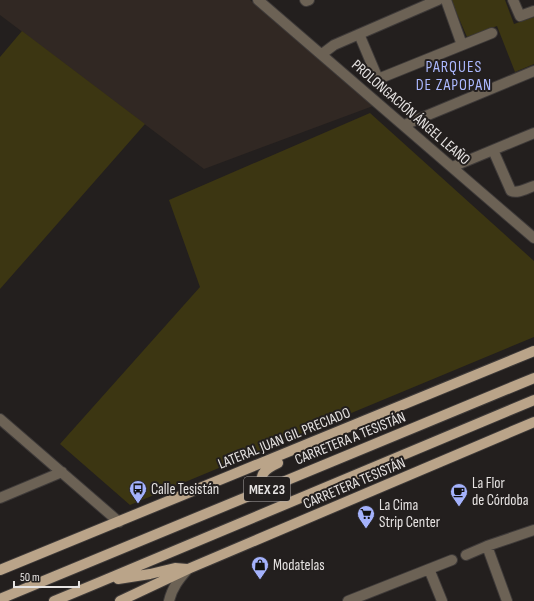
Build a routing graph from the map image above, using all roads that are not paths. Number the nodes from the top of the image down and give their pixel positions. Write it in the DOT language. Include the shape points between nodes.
graph roads {
  1 [pos="258,0"];
  2 [pos="305,0"];
  3 [pos="309,0"];
  4 [pos="438,0"];
  5 [pos="446,0"];
  6 [pos="513,0"];
  7 [pos="265,4"];
  8 [pos="534,11"];
  9 [pos="492,33"];
  10 [pos="359,34"];
  11 [pos="462,45"];
  12 [pos="322,54"];
  13 [pos="534,71"];
  14 [pos="404,125"];
  15 [pos="534,133"];
  16 [pos="493,150"];
  17 [pos="452,167"];
  18 [pos="534,186"];
  19 [pos="534,238"];
  20 [pos="534,352"];
  21 [pos="534,378"];
  22 [pos="534,400"];
  23 [pos="390,411"];
  24 [pos="534,422"];
  25 [pos="2,423"];
  26 [pos="62,472"];
  27 [pos="260,492"];
  28 [pos="0,498"];
  29 [pos="119,522"];
  30 [pos="534,530"];
  31 [pos="487,546"];
  32 [pos="466,555"];
  33 [pos="452,560"];
  34 [pos="188,569"];
  35 [pos="429,569"];
  36 [pos="0,570"];
  37 [pos="100,582"];
  38 [pos="0,599"];
  39 [pos="54,601"];
  40 [pos="120,601"];
  41 [pos="169,601"];
  42 [pos="348,601"];
  43 [pos="442,601"];
  44 [pos="507,601"];
  1 -- 7 [label="street, PROLONGACIÓN ÁNGEL LEAÑO"];
  2 -- 3 [label="street"];
  4 -- 10 [label="street"];
  5 -- 11 [label="street"];
  6 -- 8 [label="street" via="520,16"];
  7 -- 12 [label="street, PROLONGACIÓN ÁNGEL LEAÑO"];
  9 -- 11 [label="street"];
  10 -- 11 [label="street" via="378,79"];
  10 -- 12 [label="street" via="334,45"];
  12 -- 14 [label="street, PROLONGACIÓN ÁNGEL LEAÑO"];
  13 -- 14 [label="street"];
  14 -- 17 [label="street, PROLONGACIÓN ÁNGEL LEAÑO"];
  15 -- 16 [label="street"];
  16 -- 17 [label="street"];
  16 -- 18 [label="street" via="510,191 517,192"];
  17 -- 19 [label="street, PROLONGACIÓN ÁNGEL LEAÑO"];
  20 -- 23 [label="main road, LATERAL JUAN GIL PRECIADO"];
  21 -- 27 [label="main road, CARRETERA A TESISTÁN / MEX 23"];
  22 -- 37 [label="main road, MEX 23"];
  23 -- 27 [label="main road" via="376,421 268,468 261,477"];
  23 -- 29 [label="main road, LATERAL JUAN GIL PRECIADO"];
  24 -- 34 [label="main road, CARRETERA TESISTÁN"];
  25 -- 26 [label="street"];
  26 -- 28 [label="street"];
  26 -- 29 [label="street"];
  27 -- 38 [label="main road, CARRETERA A TESISTÁN / MEX 23"];
  29 -- 36 [label="main road, LATERAL JUAN GIL PRECIADO"];
  30 -- 31 [label="street"];
  31 -- 32 [label="street"];
  31 -- 44 [label="street"];
  33 -- 35 [label="street"];
  34 -- 37 [label="main road" via="175,568"];
  34 -- 40 [label="main road, CARRETERA TESISTÁN"];
  34 -- 41 [label="street" via="174,586"];
  35 -- 42 [label="street"];
  35 -- 43 [label="street"];
  37 -- 39 [label="main road, MEX 23"];
}
